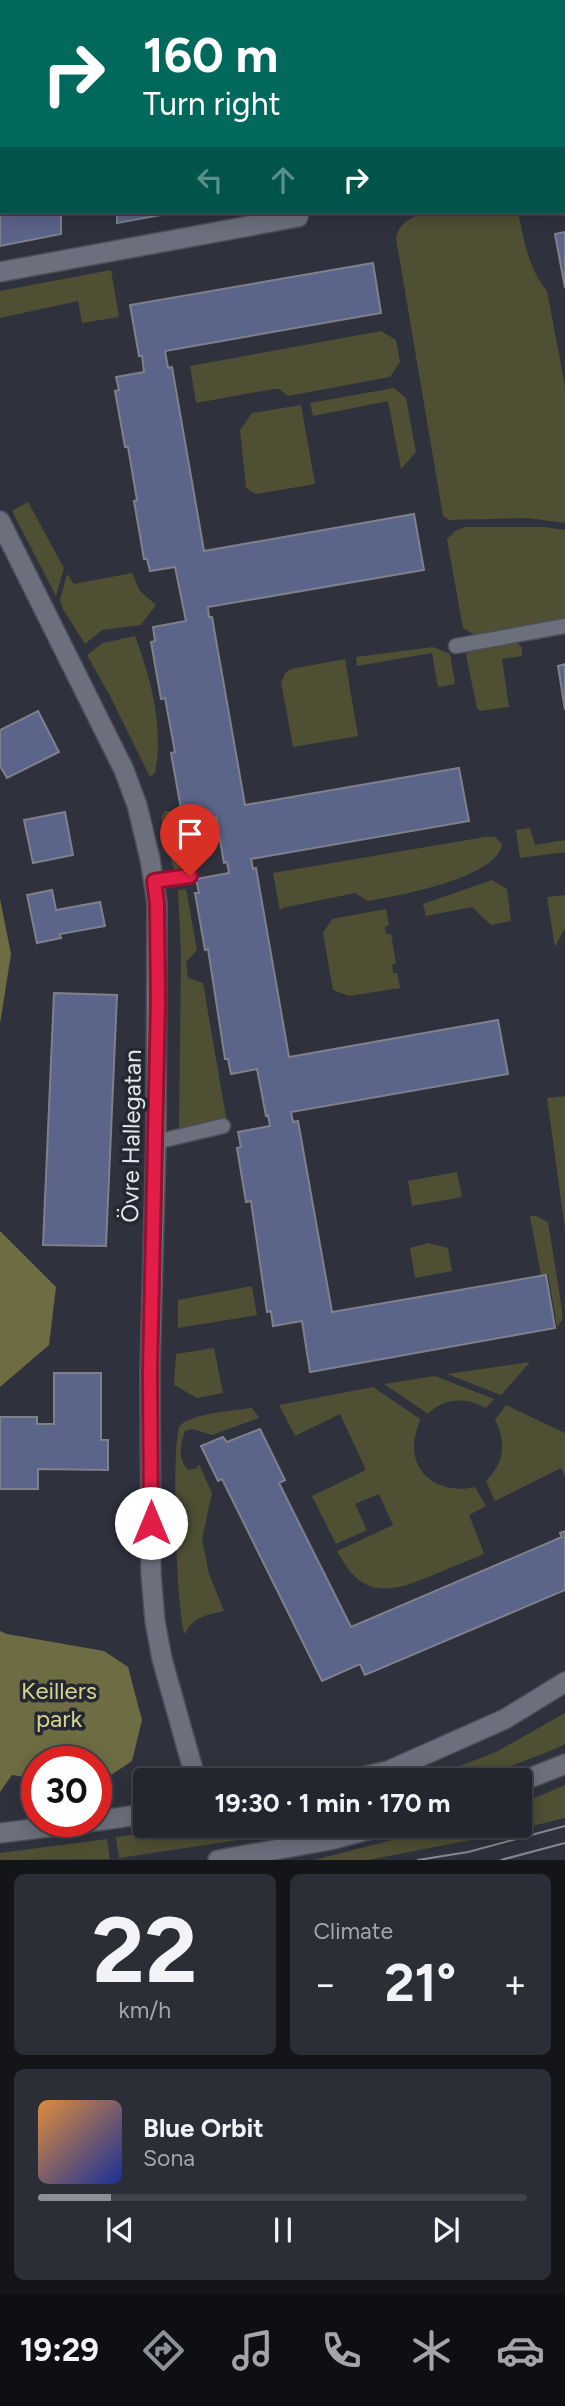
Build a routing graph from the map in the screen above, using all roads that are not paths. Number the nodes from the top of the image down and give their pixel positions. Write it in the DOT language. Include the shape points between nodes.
graph roads {
  1 [pos="298,217"];
  2 [pos="0,272"];
  3 [pos="0,522"];
  4 [pos="565,626"];
  5 [pos="456,646"];
  6 [pos="190,876"];
  7 [pos="154,881"];
  8 [pos="223,1126"];
  9 [pos="156,1142"];
  10 [pos="565,1682"];
  11 [pos="565,1764"];
  12 [pos="193,1768"];
  13 [pos="395,1768"];
  14 [pos="532,1777"];
  15 [pos="133,1816"];
  16 [pos="112,1819"];
  17 [pos="21,1830"];
  18 [pos="0,1833"];
  19 [pos="337,1838"];
  20 [pos="218,1860"];
  1 -- 2 [label="street"];
  3 -- 7 [label="street, Övre Hallegatan" via="124,770"];
  4 -- 5 [label="lane"];
  6 -- 7 [label="lane"];
  7 -- 9 [label="street, Övre Hallegatan"];
  8 -- 9 [label="lane"];
  9 -- 12 [label="street, Övre Hallegatan" via="151,1574 162,1659"];
  10 -- 13 [label="street" via="505,1719"];
  11 -- 14 [label="street"];
  15 -- 16 [label="street"];
  17 -- 18 [label="street"];
  19 -- 20 [label="street"];
}
